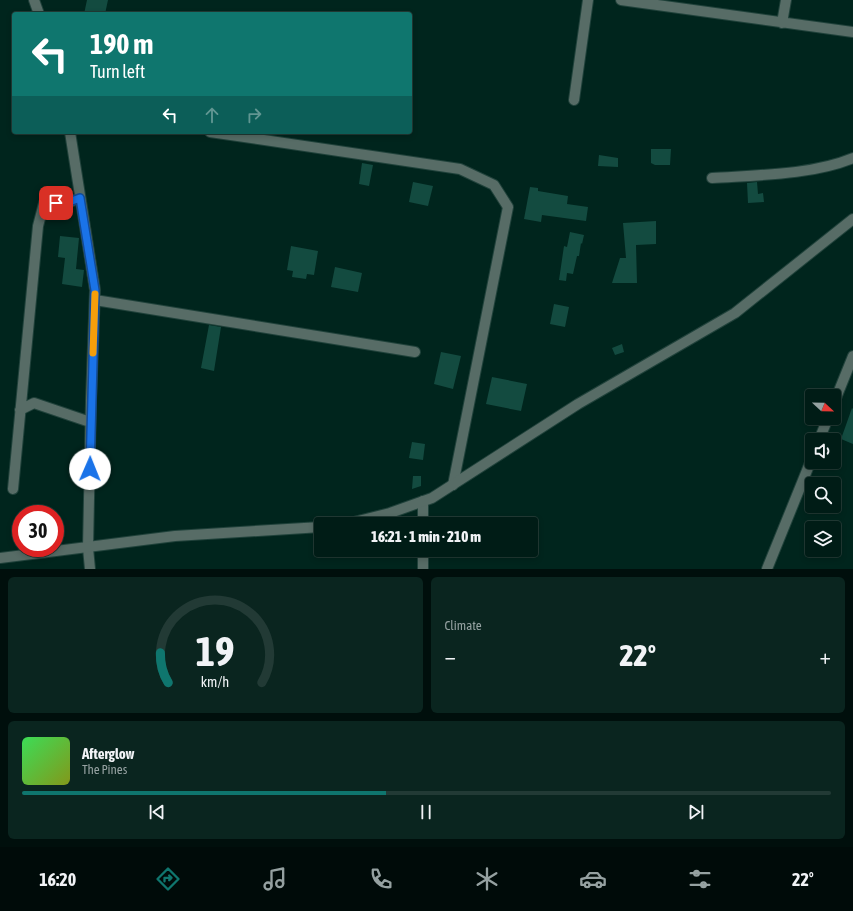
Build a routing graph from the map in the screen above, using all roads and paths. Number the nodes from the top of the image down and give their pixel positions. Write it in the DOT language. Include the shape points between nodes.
graph roads {
  1 [pos="34,0"];
  2 [pos="588,0"];
  3 [pos="621,0"];
  4 [pos="786,0"];
  5 [pos="39,12"];
  6 [pos="782,23"];
  7 [pos="853,32"];
  8 [pos="574,100"];
  9 [pos="70,134"];
  10 [pos="224,134"];
  11 [pos="853,158"];
  12 [pos="712,178"];
  13 [pos="80,198"];
  14 [pos="853,219"];
  15 [pos="94,300"];
  16 [pos="415,352"];
  17 [pos="853,356"];
  18 [pos="840,389"];
  19 [pos="20,410"];
  20 [pos="90,422"];
  21 [pos="808,469"];
  22 [pos="453,485"];
  23 [pos="13,489"];
  24 [pos="424,501"];
  25 [pos="374,517"];
  26 [pos="423,517"];
  27 [pos="314,527"];
  28 [pos="88,548"];
  29 [pos="423,557"];
  30 [pos="0,558"];
  31 [pos="90,569"];
  32 [pos="423,569"];
  33 [pos="767,569"];
  1 -- 5 [label="street"];
  2 -- 8 [label="street"];
  3 -- 6 [label="street"];
  4 -- 6 [label="street"];
  6 -- 7 [label="street"];
  9 -- 13 [label="street"];
  10 -- 22 [label="street" via="460,169 494,185 508,207"];
  11 -- 12 [label="street" via="838,164 790,172"];
  13 -- 15 [label="street" via="95,290"];
  13 -- 19 [label="street" via="69,202 44,203 38,226"];
  14 -- 22 [label="street" via="735,313 578,404"];
  15 -- 16 [label="street"];
  15 -- 20 [label="street"];
  17 -- 18 [label="street"];
  19 -- 20 [label="street" via="34,403"];
  19 -- 23 [label="street"];
  20 -- 28 [label="street"];
  21 -- 33 [label="street"];
  22 -- 24 [label="street"];
  24 -- 25 [label="street"];
  24 -- 26 [label="street"];
  27 -- 28 [label="street" via="175,536"];
  28 -- 30 [label="street"];
  28 -- 31 [label="street"];
  29 -- 32 [label="street"];
}
